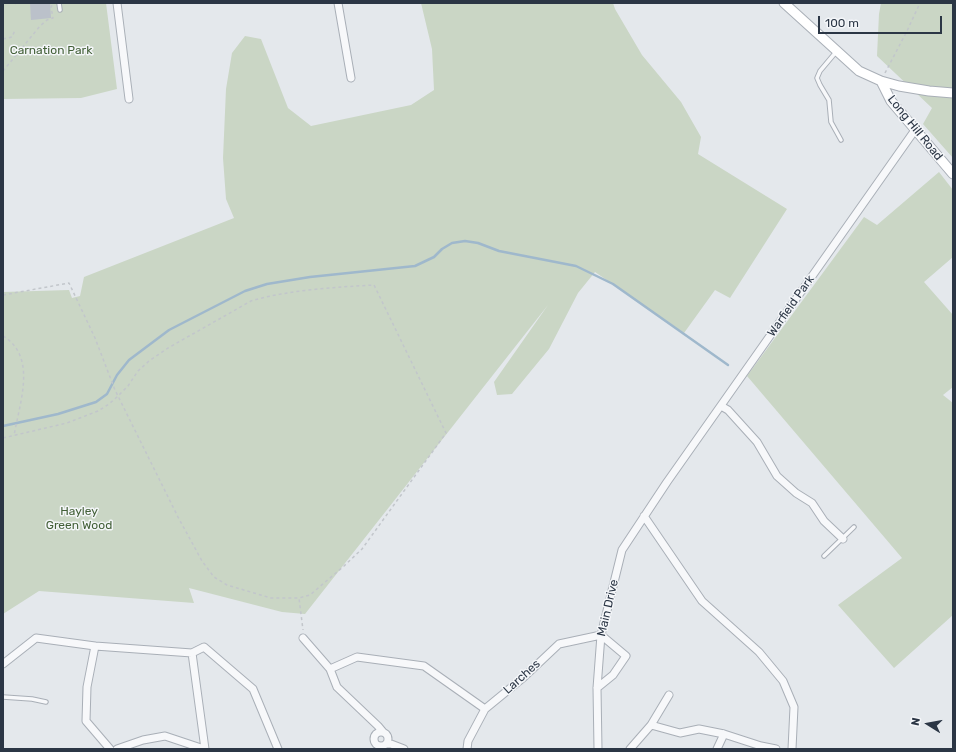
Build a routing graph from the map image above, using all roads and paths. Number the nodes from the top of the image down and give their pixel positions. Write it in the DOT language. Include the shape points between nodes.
graph roads {
  1 [pos="54,3"];
  2 [pos="59,3"];
  3 [pos="117,3"];
  4 [pos="338,3"];
  5 [pos="784,3"];
  6 [pos="920,3"];
  7 [pos="60,10"];
  8 [pos="15,30"];
  9 [pos="3,39"];
  10 [pos="837,51"];
  11 [pos="3,71"];
  12 [pos="351,78"];
  13 [pos="881,81"];
  14 [pos="953,93"];
  15 [pos="129,99"];
  16 [pos="915,130"];
  17 [pos="841,140"];
  18 [pos="953,174"];
  19 [pos="3,295"];
  20 [pos="3,336"];
  21 [pos="118,396"];
  22 [pos="721,406"];
  23 [pos="14,436"];
  24 [pos="3,438"];
  25 [pos="667,482"];
  26 [pos="644,516"];
  27 [pos="854,527"];
  28 [pos="843,539"];
  29 [pos="824,556"];
  30 [pos="299,598"];
  31 [pos="601,635"];
  32 [pos="303,638"];
  33 [pos="95,646"];
  34 [pos="192,652"];
  35 [pos="3,664"];
  36 [pos="330,669"];
  37 [pos="597,688"];
  38 [pos="669,695"];
  39 [pos="3,697"];
  40 [pos="46,702"];
  41 [pos="485,710"];
  42 [pos="651,725"];
  43 [pos="379,730"];
  44 [pos="724,734"];
  45 [pos="388,742"];
  46 [pos="375,747"];
  47 [pos="110,749"];
  48 [pos="117,749"];
  49 [pos="204,749"];
  50 [pos="278,749"];
  51 [pos="404,749"];
  52 [pos="467,749"];
  53 [pos="598,749"];
  54 [pos="630,749"];
  55 [pos="717,749"];
  56 [pos="776,749"];
  57 [pos="792,749"];
  1 -- 11 [label="path" via="51,7 54,18 40,26"];
  2 -- 7 [label="lane"];
  3 -- 15 [label="street"];
  4 -- 12 [label="street"];
  5 -- 10 [label="main road"];
  6 -- 13 [label="path"];
  8 -- 9 [label="path" via="12,37"];
  10 -- 13 [label="main road" via="859,71"];
  10 -- 17 [label="lane" via="817,78 829,100 831,122"];
  13 -- 14 [label="main road"];
  13 -- 16 [label="main road, Long Hill Road" via="890,101"];
  16 -- 18 [label="main road, Long Hill Road"];
  16 -- 22 [label="street, Warfield Park"];
  19 -- 21 [label="path" via="69,282"];
  20 -- 23 [label="path" via="12,341 22,365 24,384"];
  21 -- 23 [label="path" via="98,411"];
  21 -- 30 [label="path" via="178,517 202,562 214,577 227,585 270,598"];
  21 -- 30 [label="path" via="149,361 251,301 302,292 374,285 446,433 362,549 310,595"];
  22 -- 25 [label="street, Warfield Park"];
  22 -- 28 [label="street" via="728,410 756,442 776,476 812,503 824,521"];
  23 -- 24 [label="path"];
  25 -- 26 [label="street, Main Drive"];
  26 -- 31 [label="street, Main Drive" via="622,550"];
  26 -- 57 [label="street" via="702,601 759,652 783,681 794,707"];
  27 -- 28 [label="lane"];
  28 -- 29 [label="lane"];
  30 -- 32 [label="path"];
  31 -- 37 [label="street, Main Drive"];
  31 -- 37 [label="street" via="626,656 612,675"];
  31 -- 41 [label="street, Larches" via="559,644"];
  32 -- 36 [label="street"];
  33 -- 34 [label="street"];
  33 -- 35 [label="street" via="36,638"];
  33 -- 47 [label="street" via="87,687 86,721"];
  34 -- 49 [label="street"];
  34 -- 50 [label="street" via="204,647 253,689"];
  36 -- 41 [label="street" via="357,657 424,666"];
  36 -- 43 [label="street" via="337,687"];
  37 -- 53 [label="street, Main Drive"];
  38 -- 42 [label="street"];
  39 -- 40 [label="lane"];
  41 -- 52 [label="street, Larches" via="468,741"];
  42 -- 44 [label="street" via="680,733 699,729"];
  42 -- 54 [label="street"];
  43 -- 45 [label="street" via="387,735"];
  43 -- 46 [label="street" via="374,738"];
  44 -- 55 [label="street"];
  44 -- 56 [label="street"];
  45 -- 46 [label="street"];
  45 -- 51 [label="street"];
  48 -- 49 [label="street" via="142,740 165,736"];
}
